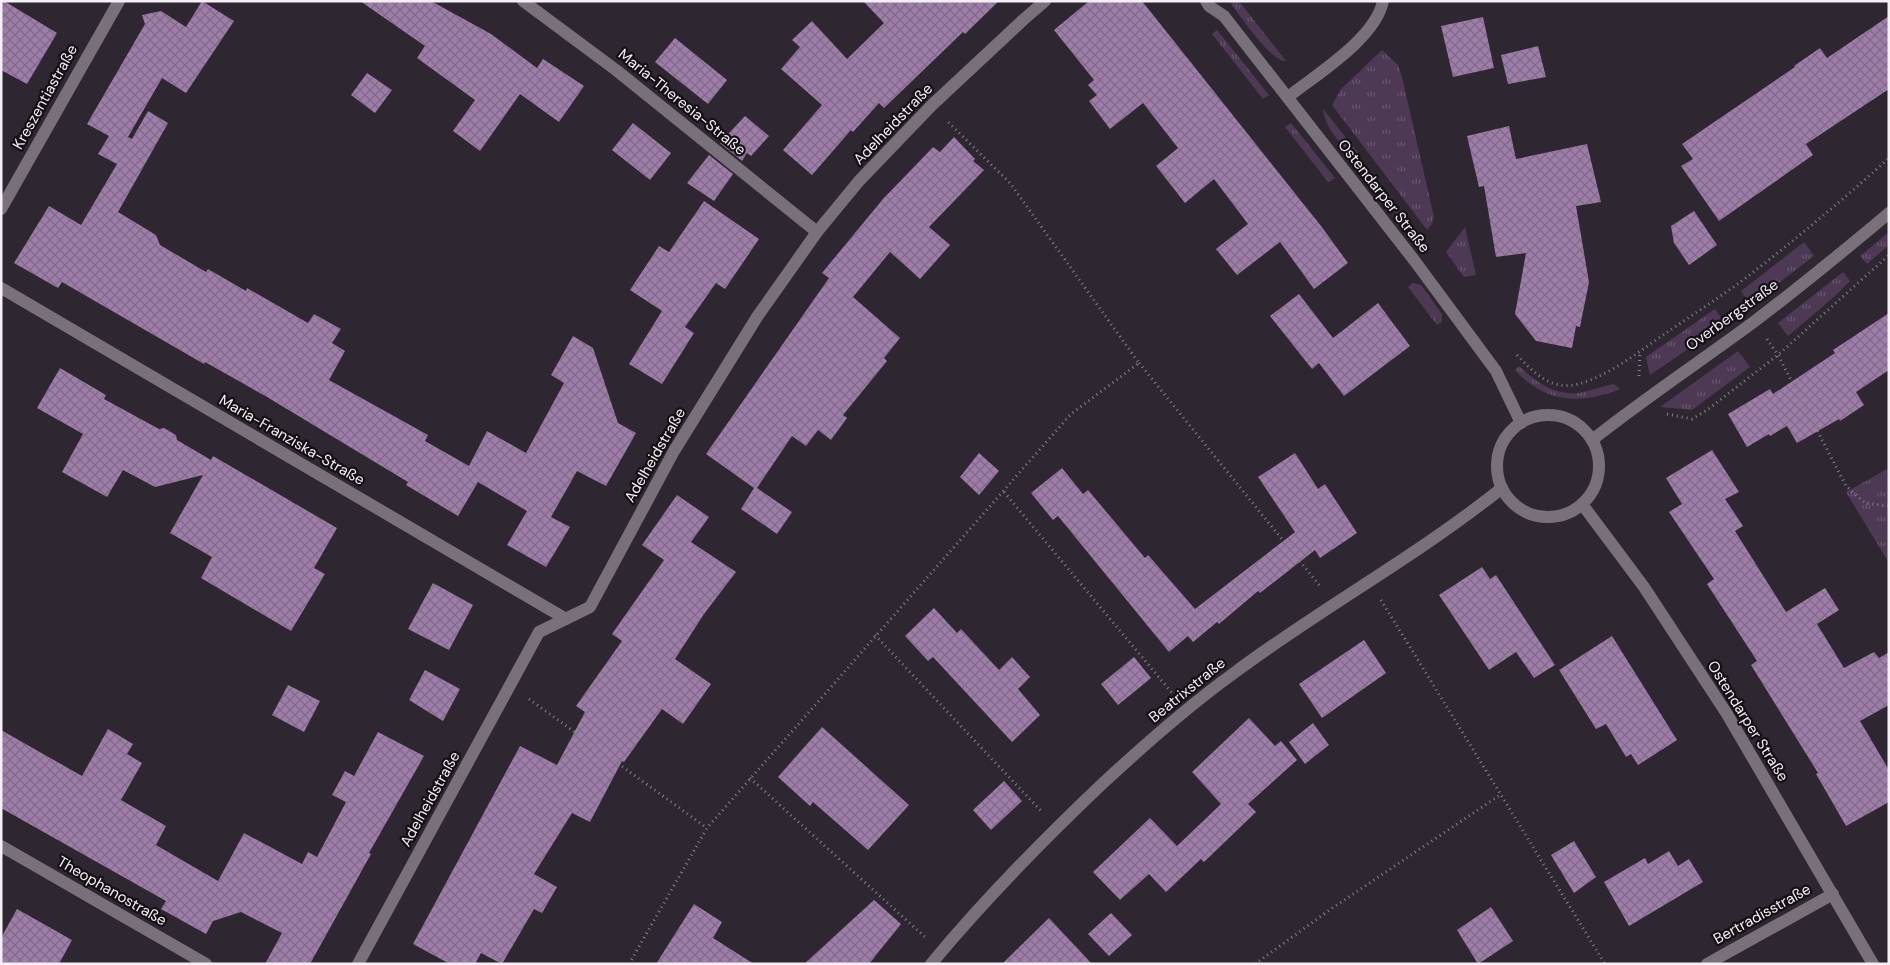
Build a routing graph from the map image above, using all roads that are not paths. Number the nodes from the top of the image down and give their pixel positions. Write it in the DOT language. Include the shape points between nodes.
graph roads {
  1 [pos="119,1"];
  2 [pos="523,1"];
  3 [pos="1044,1"];
  4 [pos="1206,1"];
  5 [pos="1383,1"];
  6 [pos="1288,97"];
  7 [pos="1,210"];
  8 [pos="1889,212"];
  9 [pos="817,232"];
  10 [pos="1,288"];
  11 [pos="1521,423"];
  12 [pos="1592,440"];
  13 [pos="1502,488"];
  14 [pos="1582,504"];
  15 [pos="566,619"];
  16 [pos="1,846"];
  17 [pos="1833,894"];
  18 [pos="206,964"];
  19 [pos="358,964"];
  20 [pos="932,964"];
  21 [pos="1707,964"];
  22 [pos="1873,964"];
  1 -- 7 [label="street, Kreszentiastraße"];
  2 -- 9 [label="street, Maria-Theresia-Straße" via="616,70"];
  3 -- 9 [label="street, Adelheidstraße" via="932,105 859,181"];
  4 -- 6 [label="street, Ostendarper Straße" via="1224,16"];
  5 -- 6 [label="street" via="1373,26 1361,40"];
  6 -- 11 [label="street, Ostendarper Straße" via="1496,371"];
  8 -- 12 [label="street, Overbergstraße" via="1755,321 1638,403"];
  9 -- 15 [label="street, Adelheidstraße" via="757,317 674,451 590,607"];
  10 -- 15 [label="street, Maria-Franziska-Straße"];
  11 -- 12 [label="street" via="1551,415 1581,427"];
  11 -- 13 [label="street" via="1502,445 1498,459"];
  12 -- 14 [label="street" via="1599,466 1597,480"];
  13 -- 14 [label="street" via="1523,511 1538,516 1554,517"];
  13 -- 20 [label="street, Beatrixstraße" via="1466,517 1233,673 1138,750 990,895"];
  14 -- 17 [label="street, Ostendarper Straße" via="1644,587 1727,714"];
  15 -- 19 [label="street, Adelheidstraße" via="539,632"];
  16 -- 18 [label="street, Theophanostraße"];
  17 -- 21 [label="street, Bertradisstraße"];
  17 -- 22 [label="street, Ostendarper Straße"];
}
